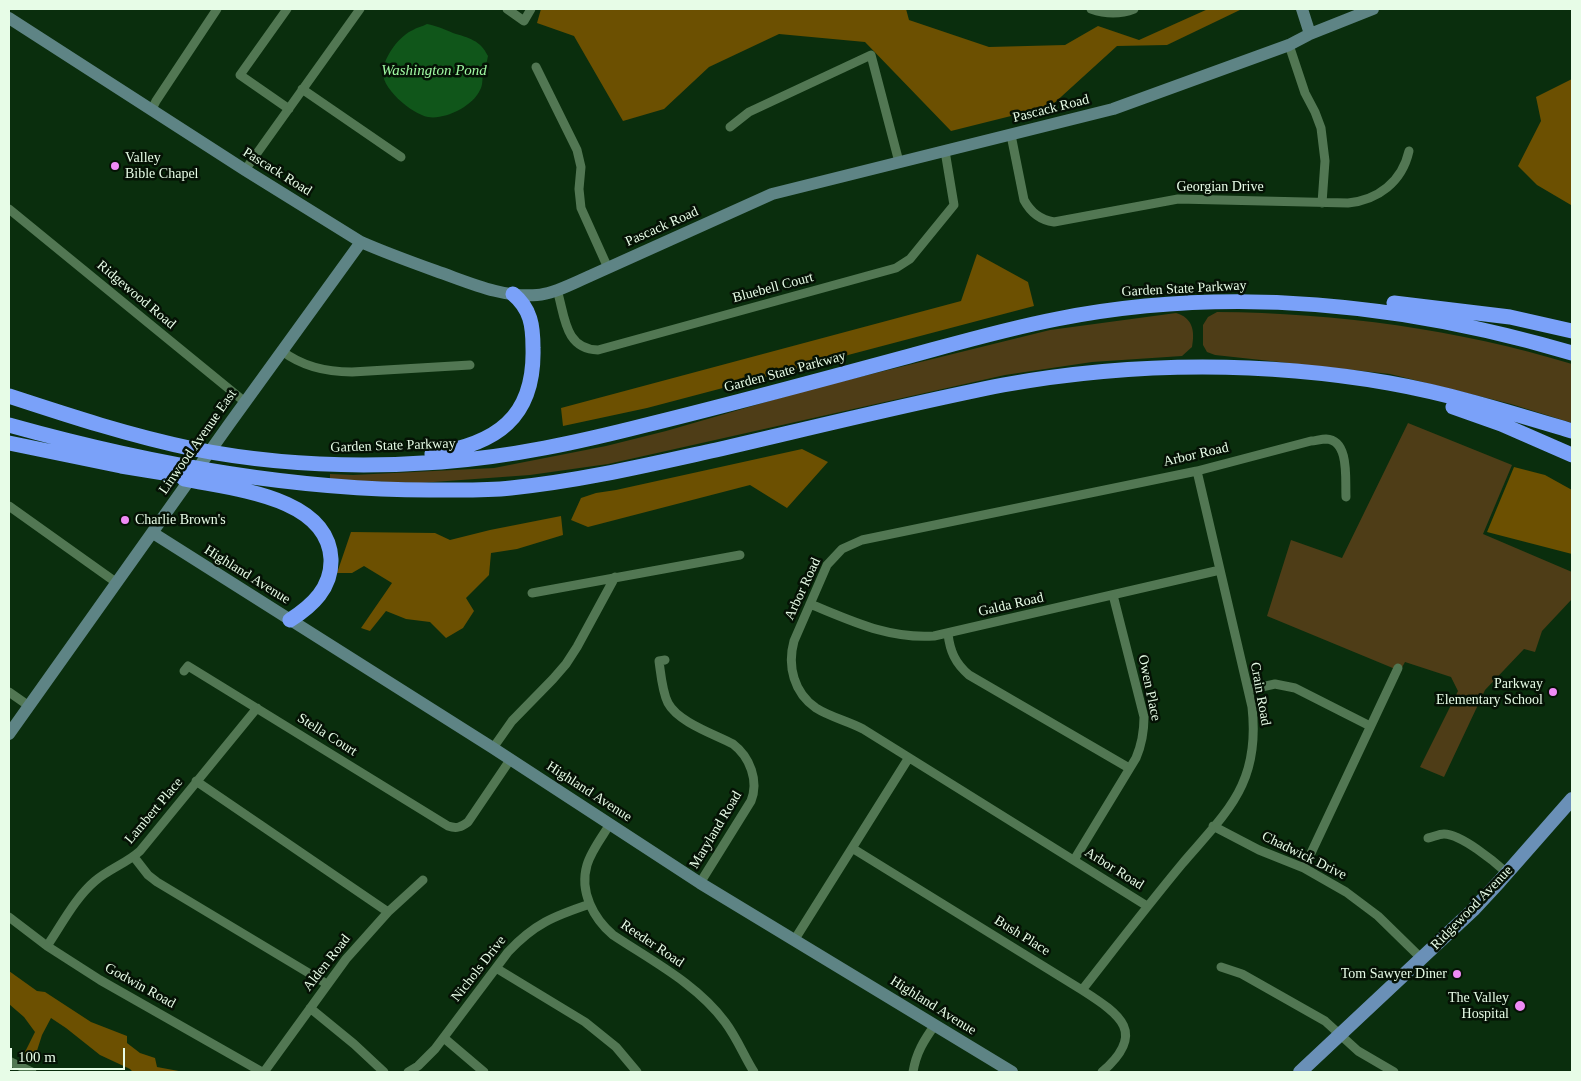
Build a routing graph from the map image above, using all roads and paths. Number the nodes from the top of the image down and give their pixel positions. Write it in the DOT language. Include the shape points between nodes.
graph roads {
  1 [pos="217,9"];
  2 [pos="287,9"];
  3 [pos="360,9"];
  4 [pos="507,9"];
  5 [pos="530,9"];
  6 [pos="1091,9"];
  7 [pos="1134,9"];
  8 [pos="1302,9"];
  9 [pos="1373,9"];
  10 [pos="9,18"];
  11 [pos="1310,34"];
  12 [pos="1289,45"];
  13 [pos="536,67"];
  14 [pos="302,90"];
  15 [pos="152,109"];
  16 [pos="289,109"];
  17 [pos="730,127"];
  18 [pos="1010,135"];
  19 [pos="945,151"];
  20 [pos="1409,151"];
  21 [pos="401,157"];
  22 [pos="899,162"];
  23 [pos="245,170"];
  24 [pos="1322,203"];
  25 [pos="9,210"];
  26 [pos="361,242"];
  27 [pos="608,268"];
  28 [pos="557,290"];
  29 [pos="513,294"];
  30 [pos="1281,302"];
  31 [pos="1572,331"];
  32 [pos="282,351"];
  33 [pos="1572,353"];
  34 [pos="470,365"];
  35 [pos="1335,375"];
  36 [pos="9,396"];
  37 [pos="245,402"];
  38 [pos="9,425"];
  39 [pos="1572,432"];
  40 [pos="9,443"];
  41 [pos="1572,455"];
  42 [pos="335,465"];
  43 [pos="121,466"];
  44 [pos="1197,471"];
  45 [pos="483,490"];
  46 [pos="1346,497"];
  47 [pos="9,506"];
  48 [pos="152,533"];
  49 [pos="740,555"];
  50 [pos="1220,570"];
  51 [pos="615,577"];
  52 [pos="117,583"];
  53 [pos="532,593"];
  54 [pos="1114,595"];
  55 [pos="810,604"];
  56 [pos="290,620"];
  57 [pos="948,634"];
  58 [pos="665,660"];
  59 [pos="1398,668"];
  60 [pos="184,671"];
  61 [pos="1248,690"];
  62 [pos="9,692"];
  63 [pos="29,706"];
  64 [pos="257,708"];
  65 [pos="1370,726"];
  66 [pos="9,734"];
  67 [pos="492,748"];
  68 [pos="908,759"];
  69 [pos="510,760"];
  70 [pos="1129,768"];
  71 [pos="196,781"];
  72 [pos="1572,799"];
  73 [pos="610,824"];
  74 [pos="1213,826"];
  75 [pos="1428,838"];
  76 [pos="852,848"];
  77 [pos="134,857"];
  78 [pos="1074,860"];
  79 [pos="1304,868"];
  80 [pos="1507,873"];
  81 [pos="423,880"];
  82 [pos="700,883"];
  83 [pos="590,904"];
  84 [pos="1147,906"];
  85 [pos="388,912"];
  86 [pos="9,917"];
  87 [pos="795,939"];
  88 [pos="48,946"];
  89 [pos="1422,959"];
  90 [pos="1221,967"];
  91 [pos="496,968"];
  92 [pos="327,984"];
  93 [pos="1082,990"];
  94 [pos="310,1008"];
  95 [pos="935,1025"];
  96 [pos="1341,1035"];
  97 [pos="444,1038"];
  98 [pos="9,1061"];
  99 [pos="32,1072"];
  100 [pos="263,1072"];
  101 [pos="384,1072"];
  102 [pos="408,1072"];
  103 [pos="484,1072"];
  104 [pos="637,1072"];
  105 [pos="754,1072"];
  106 [pos="913,1072"];
  107 [pos="1012,1072"];
  108 [pos="1102,1072"];
  109 [pos="1300,1072"];
  110 [pos="1394,1072"];
  1 -- 15 [label="street"];
  2 -- 16 [label="street" via="240,75"];
  3 -- 14 [label="street"];
  4 -- 5 [label="street" via="524,21"];
  6 -- 7 [label="street" via="1109,14"];
  8 -- 11 [label="street"];
  9 -- 11 [label="street, Pascack Road"];
  10 -- 15 [label="street, Pascack Road"];
  11 -- 12 [label="street, Pascack Road"];
  12 -- 18 [label="street, Pascack Road" via="1113,109"];
  12 -- 24 [label="street" via="1321,128 1325,162"];
  13 -- 27 [label="street" via="580,158 581,208"];
  14 -- 16 [label="street"];
  14 -- 21 [label="street"];
  15 -- 23 [label="street, Pascack Road"];
  16 -- 23 [label="street"];
  17 -- 22 [label="street" via="748,112 870,55"];
  18 -- 19 [label="street, Pascack Road"];
  18 -- 24 [label="street, Georgian Drive" via="1024,200 1033,213 1046,220 1062,221 1178,199"];
  19 -- 22 [label="street, Pascack Road"];
  19 -- 28 [label="street, Bluebell Court" via="954,205 910,259 896,268 598,350 584,348 573,338 564,323"];
  20 -- 24 [label="street, Georgian Drive" via="1398,176 1381,193 1359,202"];
  22 -- 27 [label="street, Pascack Road" via="772,194"];
  23 -- 26 [label="street, Pascack Road"];
  25 -- 37 [label="street, Ridgewood Road"];
  26 -- 29 [label="street, Pascack Road" via="471,284"];
  26 -- 32 [label="street, Linwood Avenue East"];
  27 -- 28 [label="street, Pascack Road"];
  28 -- 29 [label="street, Pascack Road" via="536,295"];
  29 -- 42 [label="highway" via="527,309 531,320 533,365 526,396 502,429 483,440 447,452"];
  30 -- 31 [label="highway" via="1339,298 1445,308 1510,317"];
  30 -- 33 [label="highway, Garden State Parkway" via="1420,317"];
  30 -- 42 [label="highway, Garden State Parkway" via="1188,303 1085,314 1003,330 680,417 557,446 445,462"];
  32 -- 34 [label="street" via="305,365 332,371"];
  32 -- 37 [label="street, Linwood Avenue East"];
  35 -- 39 [label="highway" via="1453,398"];
  35 -- 41 [label="highway" via="1480,416"];
  35 -- 45 [label="highway" via="1280,369 1198,367 1058,376 976,390 621,471 567,481"];
  36 -- 42 [label="highway, Garden State Parkway" via="93,423 195,449 269,460"];
  37 -- 48 [label="street, Linwood Avenue East"];
  38 -- 45 [label="highway" via="143,458 272,480 355,488"];
  40 -- 43 [label="highway"];
  43 -- 45 [label="highway" via="258,487 327,493 449,496"];
  43 -- 56 [label="highway" via="258,494 292,507 315,522 324,533 329,548 329,578 312,603"];
  44 -- 46 [label="street, Arbor Road" via="1328,439 1338,444 1343,452"];
  44 -- 50 [label="street, Crain Road"];
  44 -- 55 [label="street, Arbor Road" via="862,540 847,547 827,565"];
  47 -- 52 [label="street"];
  48 -- 52 [label="street, Linwood Avenue East"];
  48 -- 56 [label="street, Highland Avenue"];
  49 -- 51 [label="street"];
  50 -- 54 [label="street, Galda Road"];
  50 -- 61 [label="street, Crain Road"];
  51 -- 53 [label="street"];
  51 -- 67 [label="street" via="566,664 512,721"];
  52 -- 63 [label="street, Linwood Avenue East"];
  54 -- 57 [label="street, Galda Road"];
  54 -- 70 [label="street, Owen Place" via="1144,717 1141,744"];
  55 -- 57 [label="street, Galda Road" via="886,633 920,637"];
  55 -- 68 [label="street, Arbor Road" via="791,651 792,672 800,692 816,708 862,729"];
  56 -- 67 [label="street, Highland Avenue"];
  57 -- 70 [label="street" via="955,660 968,675"];
  58 -- 82 [label="street, Maryland Road" via="659,661 669,704 682,718 739,748 755,783 751,801"];
  59 -- 65 [label="street"];
  60 -- 64 [label="street, Stella Court" via="188,666"];
  61 -- 65 [label="street" via="1275,684 1295,688"];
  61 -- 74 [label="street, Crain Road" via="1253,737 1247,772 1235,798"];
  62 -- 63 [label="street"];
  63 -- 66 [label="street, Linwood Avenue East"];
  64 -- 69 [label="street, Stella Court" via="448,826 459,828 468,822"];
  64 -- 71 [label="street, Lambert Place"];
  65 -- 79 [label="street"];
  67 -- 69 [label="street, Highland Avenue"];
  68 -- 76 [label="street"];
  68 -- 78 [label="street, Arbor Road"];
  69 -- 73 [label="street, Highland Avenue"];
  70 -- 78 [label="street, Owen Place"];
  71 -- 77 [label="street, Lambert Place"];
  71 -- 85 [label="street"];
  72 -- 80 [label="main road, Ridgewood Avenue"];
  73 -- 82 [label="street, Highland Avenue"];
  73 -- 83 [label="street, Reeder Road" via="587,865 585,888"];
  74 -- 79 [label="street, Chadwick Drive" via="1259,850"];
  74 -- 84 [label="street, Crain Road"];
  75 -- 80 [label="street" via="1444,834 1463,841"];
  76 -- 87 [label="street"];
  76 -- 93 [label="street, Bush Place"];
  77 -- 88 [label="street, Lambert Place" via="106,873 86,890"];
  77 -- 92 [label="street" via="157,882"];
  78 -- 84 [label="street, Arbor Road"];
  79 -- 89 [label="street, Chadwick Drive" via="1362,904"];
  80 -- 89 [label="main road, Ridgewood Avenue"];
  81 -- 85 [label="street, Alden Road"];
  82 -- 87 [label="street, Highland Avenue"];
  83 -- 91 [label="street, Nichols Drive" via="559,914 533,929"];
  83 -- 105 [label="street, Reeder Road" via="602,926 688,985 716,1010"];
  84 -- 93 [label="street, Crain Road"];
  85 -- 92 [label="street, Alden Road"];
  86 -- 88 [label="street, Godwin Road"];
  87 -- 95 [label="street, Highland Avenue"];
  88 -- 100 [label="street, Godwin Road" via="100,980"];
  89 -- 96 [label="main road, Ridgewood Avenue"];
  90 -- 96 [label="street" via="1242,974 1325,1021"];
  91 -- 97 [label="street, Nichols Drive"];
  91 -- 104 [label="street" via="585,1022 616,1047"];
  92 -- 94 [label="street, Alden Road"];
  93 -- 108 [label="street, Bush Place" via="1113,1011 1125,1034 1126,1043 1121,1054"];
  94 -- 100 [label="street, Alden Road"];
  94 -- 101 [label="street"];
  95 -- 106 [label="street" via="922,1043"];
  95 -- 107 [label="street, Highland Avenue"];
  96 -- 109 [label="main road, Ridgewood Avenue"];
  96 -- 110 [label="street" via="1358,1051"];
  97 -- 102 [label="street, Nichols Drive" via="426,1059"];
  97 -- 103 [label="street"];
  98 -- 99 [label="street"];
}
